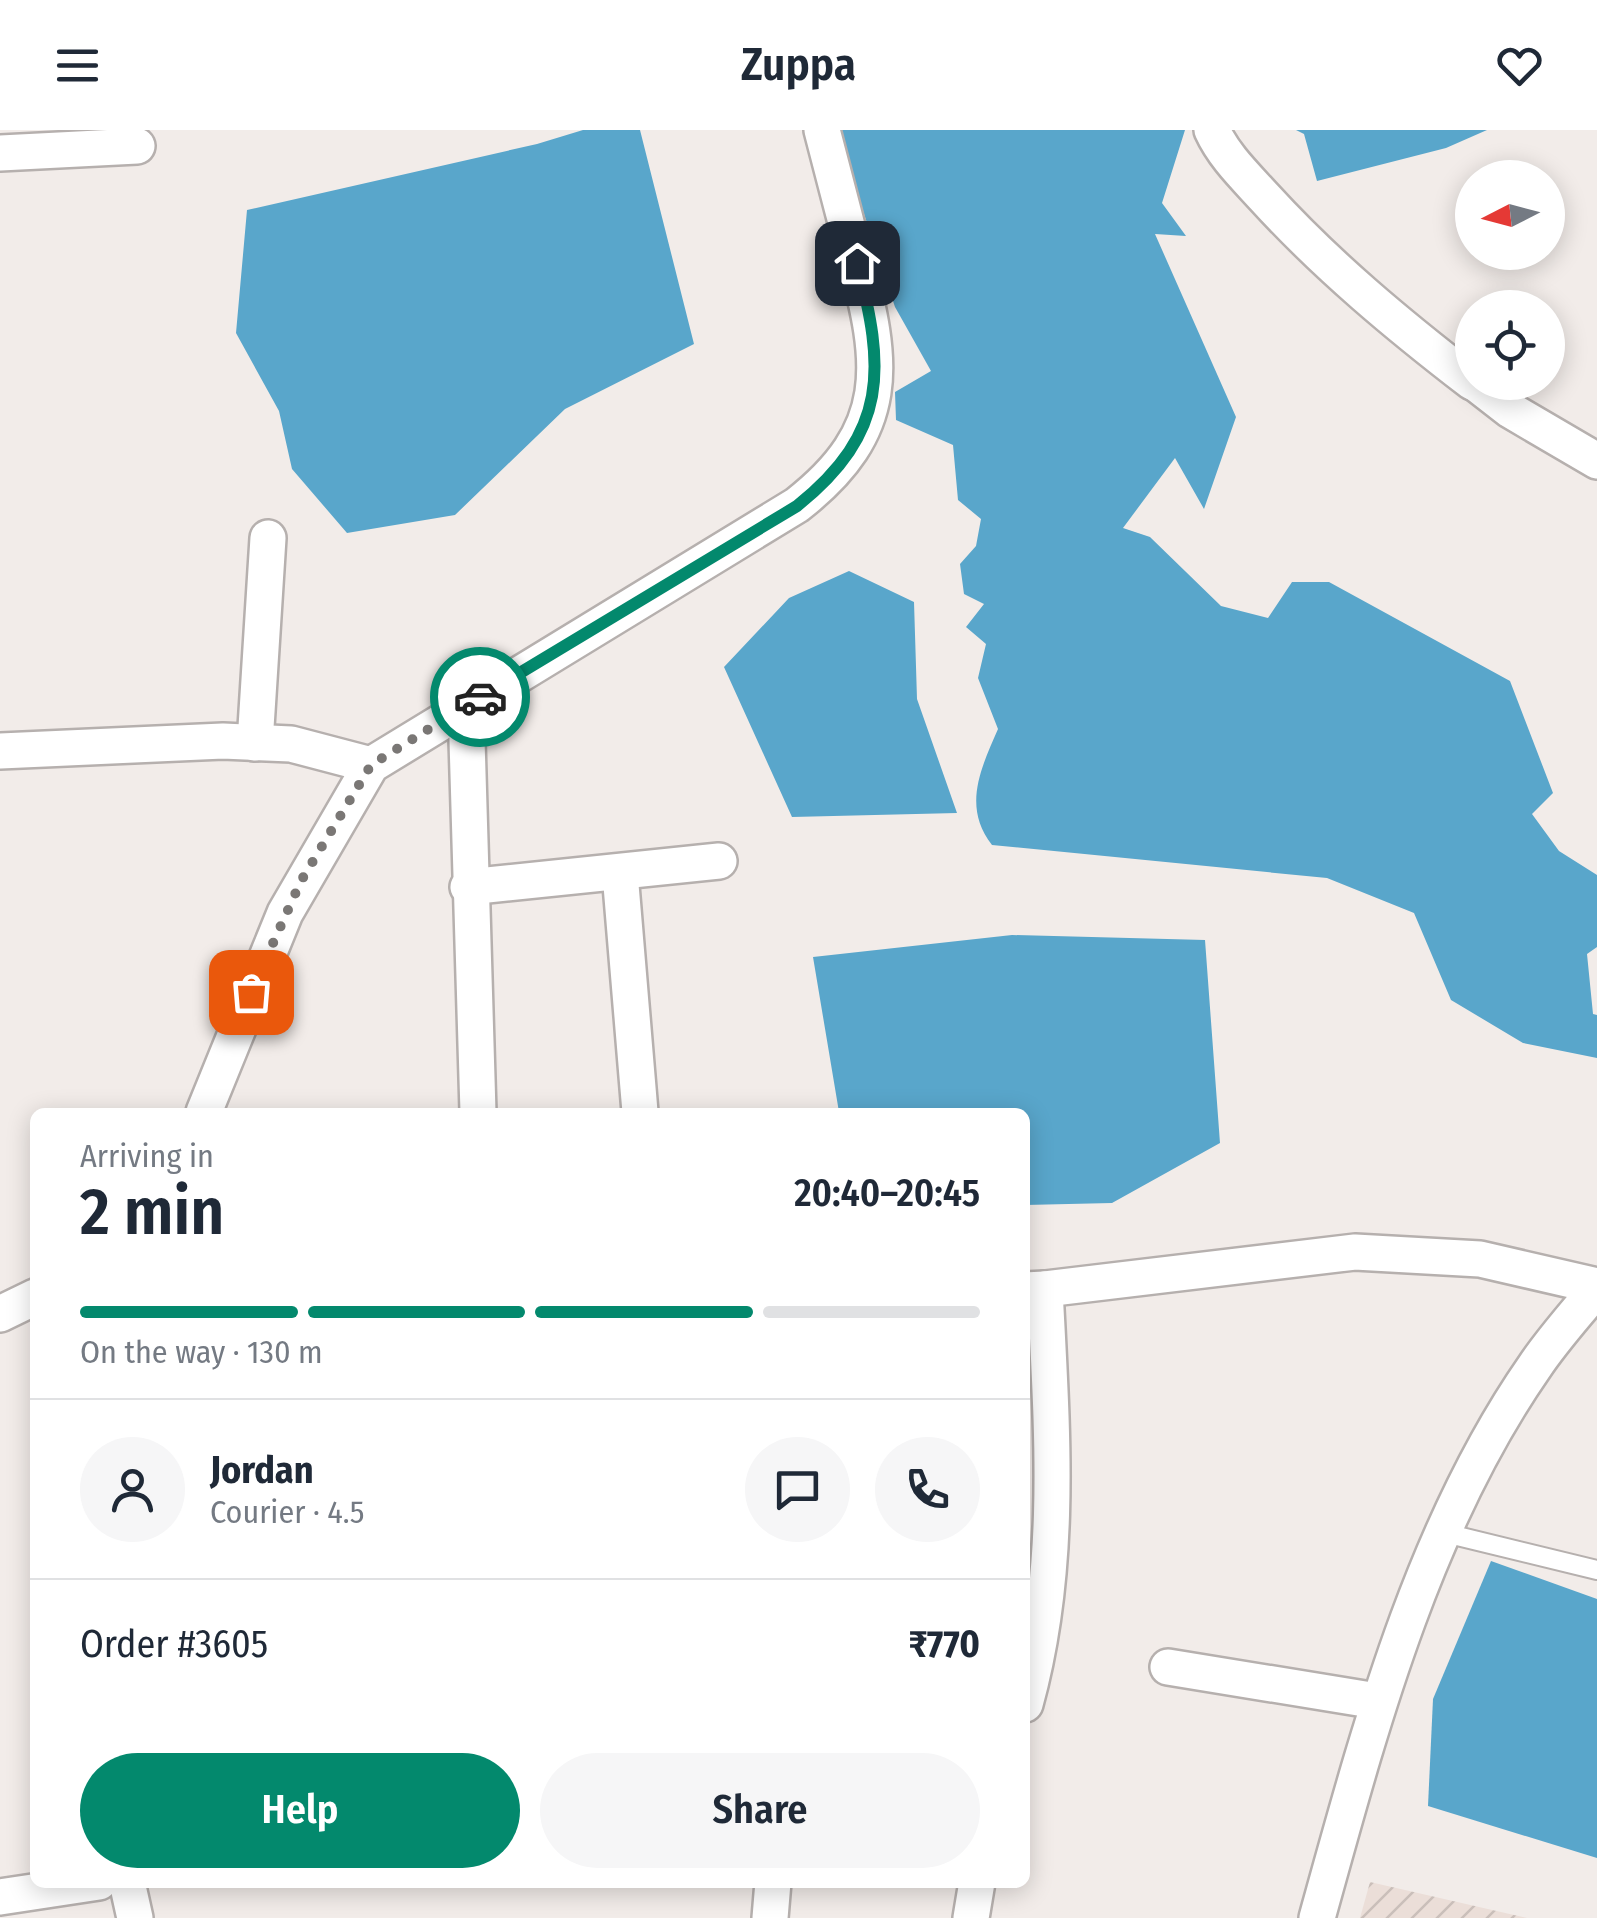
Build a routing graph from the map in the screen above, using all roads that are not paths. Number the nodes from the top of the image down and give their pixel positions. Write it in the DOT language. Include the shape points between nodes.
graph roads {
  1 [pos="822,130"];
  2 [pos="1212,130"];
  3 [pos="137,146"];
  4 [pos="0,153"];
  5 [pos="1455,368"];
  6 [pos="1497,400"];
  7 [pos="1597,461"];
  8 [pos="268,538"];
  9 [pos="466,706"];
  10 [pos="255,743"];
  11 [pos="0,751"];
  12 [pos="371,765"];
  13 [pos="718,861"];
  14 [pos="620,873"];
  15 [pos="468,887"];
  16 [pos="206,1108"];
  17 [pos="478,1108"];
  18 [pos="640,1108"];
  19 [pos="1597,1287"];
  20 [pos="1035,1290"];
  21 [pos="30,1299"];
  22 [pos="0,1314"];
  23 [pos="1444,1533"];
  24 [pos="1597,1570"];
  25 [pos="1168,1666"];
  26 [pos="1030,1683"];
  27 [pos="1377,1700"];
  28 [pos="56,1888"];
  29 [pos="128,1888"];
  30 [pos="772,1888"];
  31 [pos="977,1888"];
  32 [pos="0,1896"];
  33 [pos="135,1918"];
  34 [pos="770,1918"];
  35 [pos="971,1918"];
  36 [pos="1317,1918"];
  1 -- 9 [label="street" via="878,367 868,417 850,448 797,506"];
  2 -- 5 [label="street" via="1221,150 1362,295"];
  3 -- 4 [label="street"];
  6 -- 7 [label="street"];
  8 -- 10 [label="street"];
  9 -- 12 [label="street"];
  9 -- 15 [label="street"];
  10 -- 11 [label="street"];
  10 -- 12 [label="street" via="291,744"];
  12 -- 16 [label="street" via="286,913"];
  13 -- 14 [label="street"];
  14 -- 15 [label="street"];
  14 -- 18 [label="street"];
  15 -- 17 [label="street"];
  19 -- 20 [label="street" via="1480,1259 1354,1252"];
  19 -- 23 [label="street" via="1535,1366"];
  20 -- 26 [label="street" via="1052,1437 1048,1606"];
  21 -- 22 [label="street"];
  23 -- 24 [label="lane"];
  23 -- 27 [label="street"];
  25 -- 27 [label="street"];
  27 -- 36 [label="street"];
  28 -- 32 [label="street"];
  29 -- 33 [label="street"];
  30 -- 34 [label="street"];
  31 -- 35 [label="street"];
}
